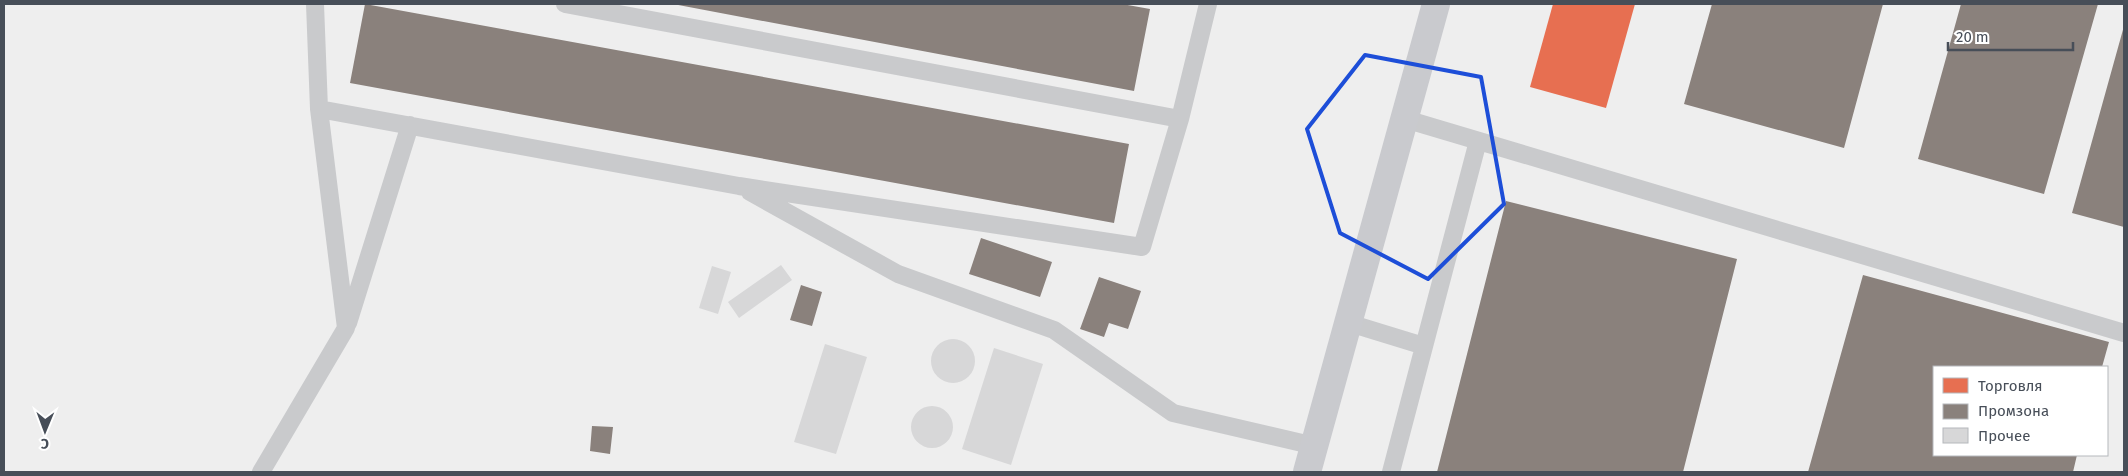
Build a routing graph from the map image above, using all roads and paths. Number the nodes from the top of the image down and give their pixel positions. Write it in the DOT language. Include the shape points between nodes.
graph roads {
  1 [pos="315,4"];
  2 [pos="565,4"];
  3 [pos="1208,4"];
  4 [pos="1436,4"];
  5 [pos="319,109"];
  6 [pos="1180,119"];
  7 [pos="1405,119"];
  8 [pos="410,125"];
  9 [pos="1478,140"];
  10 [pos="739,186"];
  11 [pos="1349,323"];
  12 [pos="346,328"];
  13 [pos="2124,333"];
  14 [pos="1424,346"];
  15 [pos="1315,446"];
  16 [pos="261,472"];
  17 [pos="1307,472"];
  18 [pos="1391,472"];
  1 -- 5 [label="lane"];
  2 -- 6 [label="lane"];
  3 -- 6 [label="lane"];
  4 -- 7 [label="street"];
  5 -- 8 [label="lane"];
  5 -- 12 [label="lane"];
  6 -- 10 [label="lane" via="1142,247"];
  7 -- 9 [label="lane"];
  7 -- 11 [label="street"];
  8 -- 10 [label="lane"];
  8 -- 12 [label="lane"];
  9 -- 13 [label="lane"];
  9 -- 14 [label="lane"];
  10 -- 15 [label="lane" via="898,274 1054,330 1173,414"];
  11 -- 14 [label="lane"];
  11 -- 15 [label="street"];
  12 -- 16 [label="lane"];
  14 -- 18 [label="lane"];
  15 -- 17 [label="street"];
}
